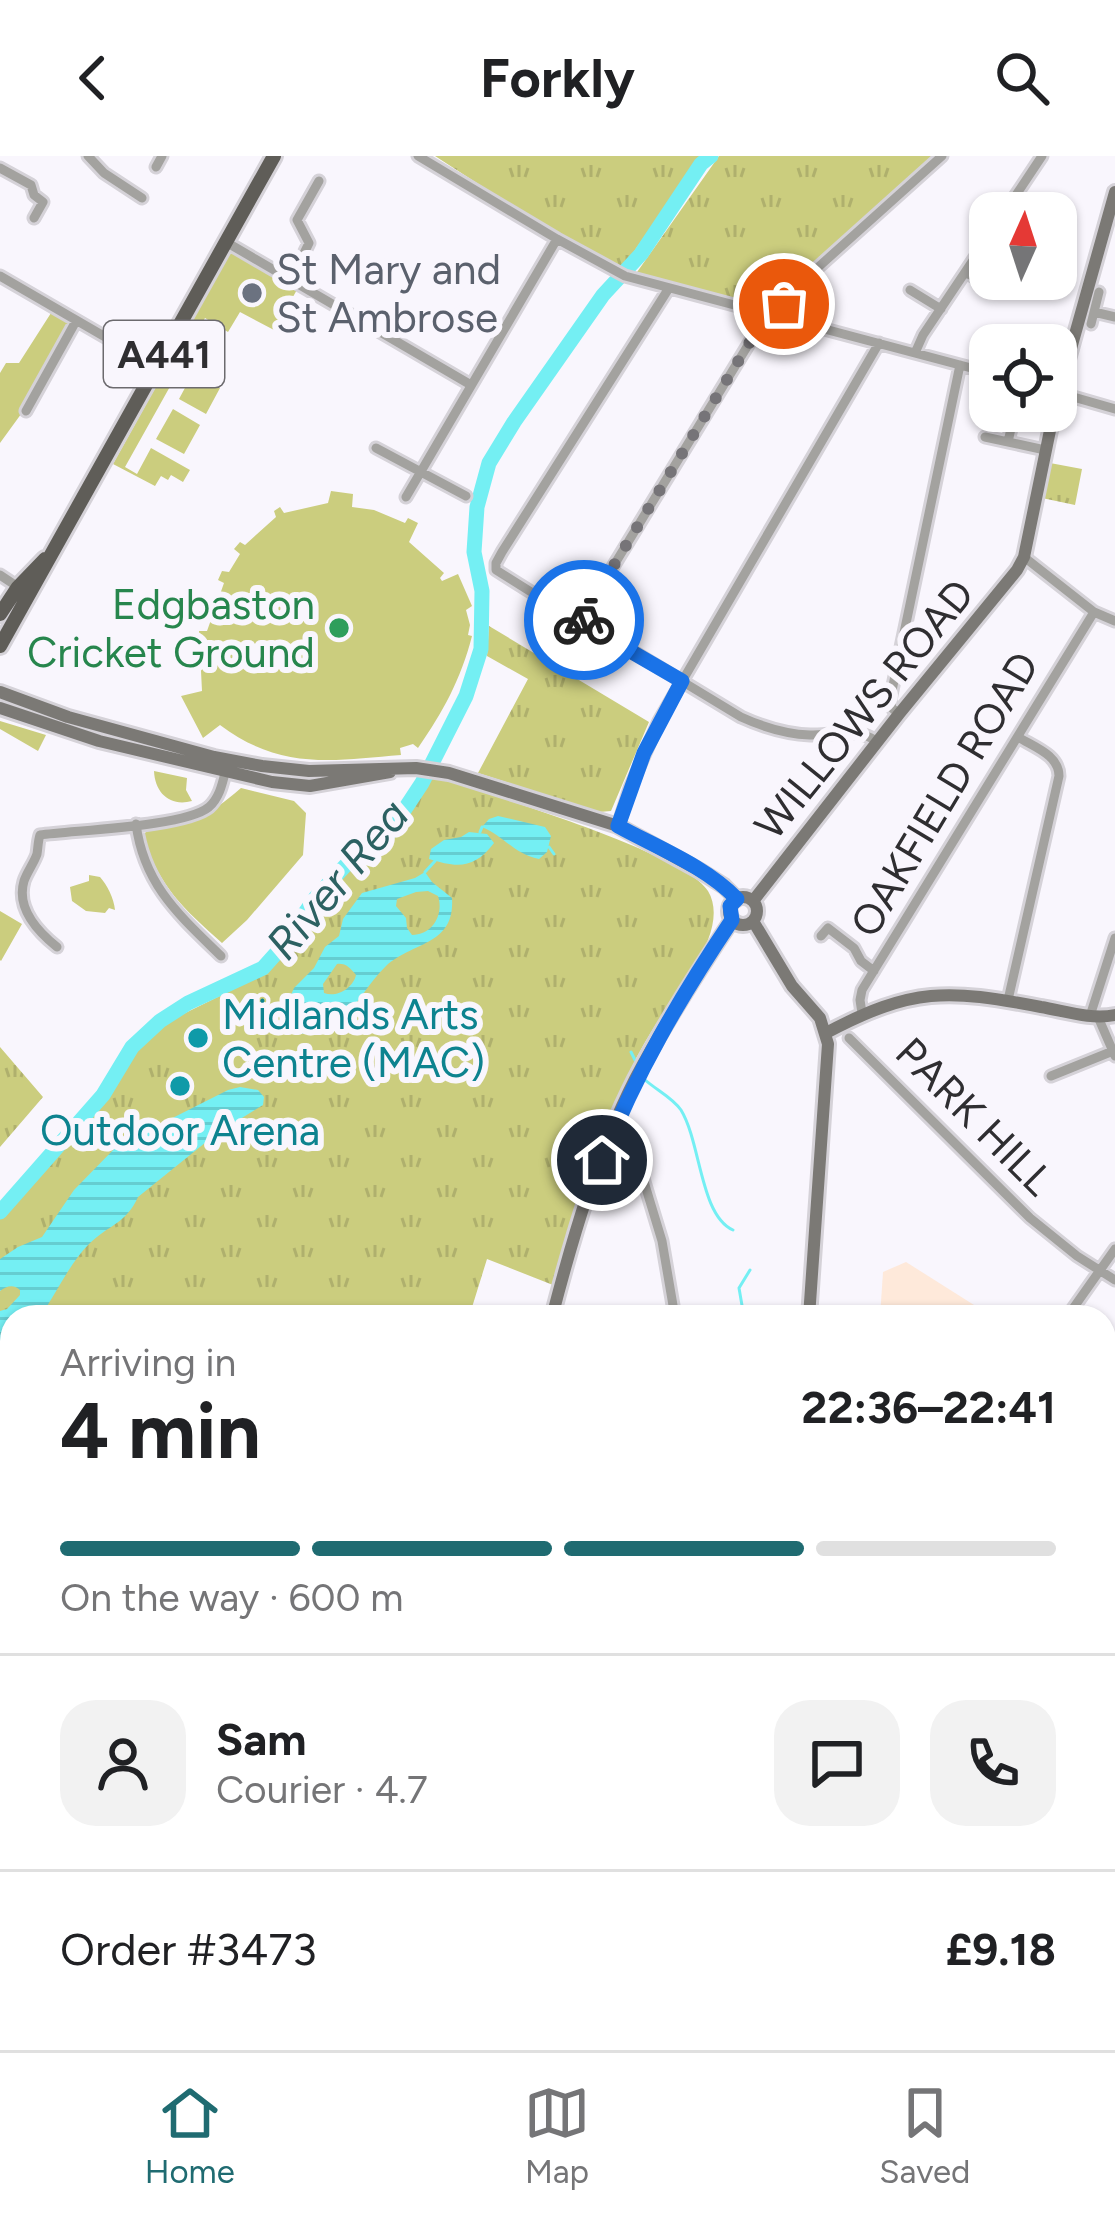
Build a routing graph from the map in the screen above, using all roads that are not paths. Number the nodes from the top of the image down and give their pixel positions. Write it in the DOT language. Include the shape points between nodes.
graph roads {
  1 [pos="88,156"];
  2 [pos="162,156"];
  3 [pos="418,156"];
  4 [pos="942,156"];
  5 [pos="1042,156"];
  6 [pos="267,158"];
  7 [pos="156,167"];
  8 [pos="0,168"];
  9 [pos="319,181"];
  10 [pos="1018,192"];
  11 [pos="1115,192"];
  12 [pos="129,206"];
  13 [pos="34,218"];
  14 [pos="557,238"];
  15 [pos="226,242"];
  16 [pos="969,268"];
  17 [pos="966,273"];
  18 [pos="969,274"];
  19 [pos="1,280"];
  20 [pos="290,280"];
  21 [pos="669,288"];
  22 [pos="910,290"];
  23 [pos="1099,292"];
  24 [pos="941,309"];
  25 [pos="1094,312"];
  26 [pos="773,316"];
  27 [pos="1115,317"];
  28 [pos="76,321"];
  29 [pos="1091,324"];
  30 [pos="1077,326"];
  31 [pos="879,343"];
  32 [pos="915,352"];
  33 [pos="960,365"];
  34 [pos="157,367"];
  35 [pos="969,367"];
  36 [pos="471,385"];
  37 [pos="1077,400"];
  38 [pos="1115,409"];
  39 [pos="26,411"];
  40 [pos="1010,432"];
  41 [pos="1049,432"];
  42 [pos="985,436"];
  43 [pos="1008,442"];
  44 [pos="376,448"];
  45 [pos="1045,450"];
  46 [pos="420,472"];
  47 [pos="406,496"];
  48 [pos="466,496"];
  49 [pos="53,551"];
  50 [pos="1024,557"];
  51 [pos="0,575"];
  52 [pos="18,587"];
  53 [pos="1094,613"];
  54 [pos="0,614"];
  55 [pos="1115,620"];
  56 [pos="584,622"];
  57 [pos="0,646"];
  58 [pos="682,681"];
  59 [pos="0,692"];
  60 [pos="0,708"];
  61 [pos="899,714"];
  62 [pos="1018,737"];
  63 [pos="878,742"];
  64 [pos="145,746"];
  65 [pos="226,766"];
  66 [pos="136,824"];
  67 [pos="618,826"];
  68 [pos="737,899"];
  69 [pos="753,901"];
  70 [pos="732,920"];
  71 [pos="753,922"];
  72 [pos="821,936"];
  73 [pos="1115,938"];
  74 [pos="57,947"];
  75 [pos="221,956"];
  76 [pos="874,971"];
  77 [pos="1008,1000"];
  78 [pos="862,1013"];
  79 [pos="1115,1015"];
  80 [pos="1094,1016"];
  81 [pos="826,1033"];
  82 [pos="849,1038"];
  83 [pos="1114,1053"];
  84 [pos="1051,1076"];
  85 [pos="610,1137"];
  86 [pos="1115,1250"];
  87 [pos="1100,1271"];
  88 [pos="1115,1280"];
  89 [pos="555,1305"];
  90 [pos="673,1305"];
  91 [pos="810,1305"];
  92 [pos="1076,1305"];
  1 -- 12 [label="street" via="138,195"];
  2 -- 7 [label="street"];
  3 -- 14 [label="street"];
  4 -- 26 [label="street"];
  5 -- 10 [label="street"];
  6 -- 15 [label="main road, A441"];
  8 -- 13 [label="street" via="43,202"];
  9 -- 20 [label="street" via="297,220 309,246"];
  11 -- 30 [label="street"];
  14 -- 21 [label="street" via="614,271"];
  14 -- 36 [label="street"];
  15 -- 20 [label="street"];
  15 -- 34 [label="main road, A441"];
  16 -- 17 [label="street"];
  17 -- 18 [label="street"];
  17 -- 24 [label="street"];
  19 -- 28 [label="street"];
  20 -- 36 [label="street"];
  21 -- 26 [label="street"];
  21 -- 56 [label="street" via="496,563 500,575"];
  22 -- 24 [label="street"];
  23 -- 25 [label="street"];
  24 -- 32 [label="street"];
  25 -- 27 [label="street"];
  25 -- 29 [label="street"];
  26 -- 31 [label="street"];
  26 -- 56 [label="street"];
  28 -- 34 [label="street"];
  28 -- 39 [label="street"];
  31 -- 32 [label="street"];
  31 -- 58 [label="street"];
  32 -- 33 [label="street"];
  33 -- 35 [label="street"];
  33 -- 61 [label="street" via="890,700"];
  34 -- 49 [label="main road, A441"];
  36 -- 46 [label="street"];
  37 -- 38 [label="street"];
  40 -- 43 [label="street"];
  41 -- 45 [label="street"];
  42 -- 43 [label="street"];
  43 -- 45 [label="street"];
  44 -- 46 [label="street"];
  45 -- 50 [label="street"];
  46 -- 47 [label="street"];
  46 -- 48 [label="street"];
  49 -- 52 [label="main road, A441"];
  49 -- 57 [label="main road, A441"];
  50 -- 53 [label="street"];
  50 -- 61 [label="street, WILLOWS ROAD"];
  51 -- 52 [label="street"];
  52 -- 54 [label="main road, A441"];
  53 -- 55 [label="street"];
  53 -- 62 [label="street, OAKFIELD ROAD"];
  56 -- 58 [label="street"];
  58 -- 63 [label="street" via="769,728 858,731"];
  58 -- 67 [label="street"];
  59 -- 64 [label="street"];
  60 -- 64 [label="street"];
  61 -- 63 [label="street, WILLOWS ROAD"];
  62 -- 76 [label="street, OAKFIELD ROAD"];
  62 -- 77 [label="street" via="1060,769"];
  63 -- 69 [label="street, WILLOWS ROAD"];
  64 -- 65 [label="street"];
  65 -- 66 [label="street" via="208,807"];
  65 -- 67 [label="street" via="309,779 438,771"];
  66 -- 74 [label="street" via="40,835 21,897"];
  66 -- 75 [label="street" via="147,872"];
  67 -- 68 [label="street"];
  68 -- 69 [label="street"];
  68 -- 70 [label="street"];
  69 -- 71 [label="street"];
  70 -- 71 [label="street"];
  70 -- 85 [label="street" via="634,1080"];
  71 -- 81 [label="street"];
  72 -- 76 [label="street" via="828,928"];
  73 -- 80 [label="street"];
  76 -- 78 [label="street, OAKFIELD ROAD" via="862,990"];
  77 -- 78 [label="street" via="940,994"];
  77 -- 80 [label="street"];
  78 -- 81 [label="street"];
  79 -- 80 [label="street"];
  80 -- 83 [label="street"];
  81 -- 91 [label="street"];
  82 -- 87 [label="street, PARK HILL" via="1030,1218"];
  83 -- 84 [label="street"];
  85 -- 89 [label="street"];
  85 -- 90 [label="street" via="635,1152"];
  86 -- 87 [label="street"];
  87 -- 88 [label="street, PARK HILL"];
  87 -- 92 [label="street"];
}
